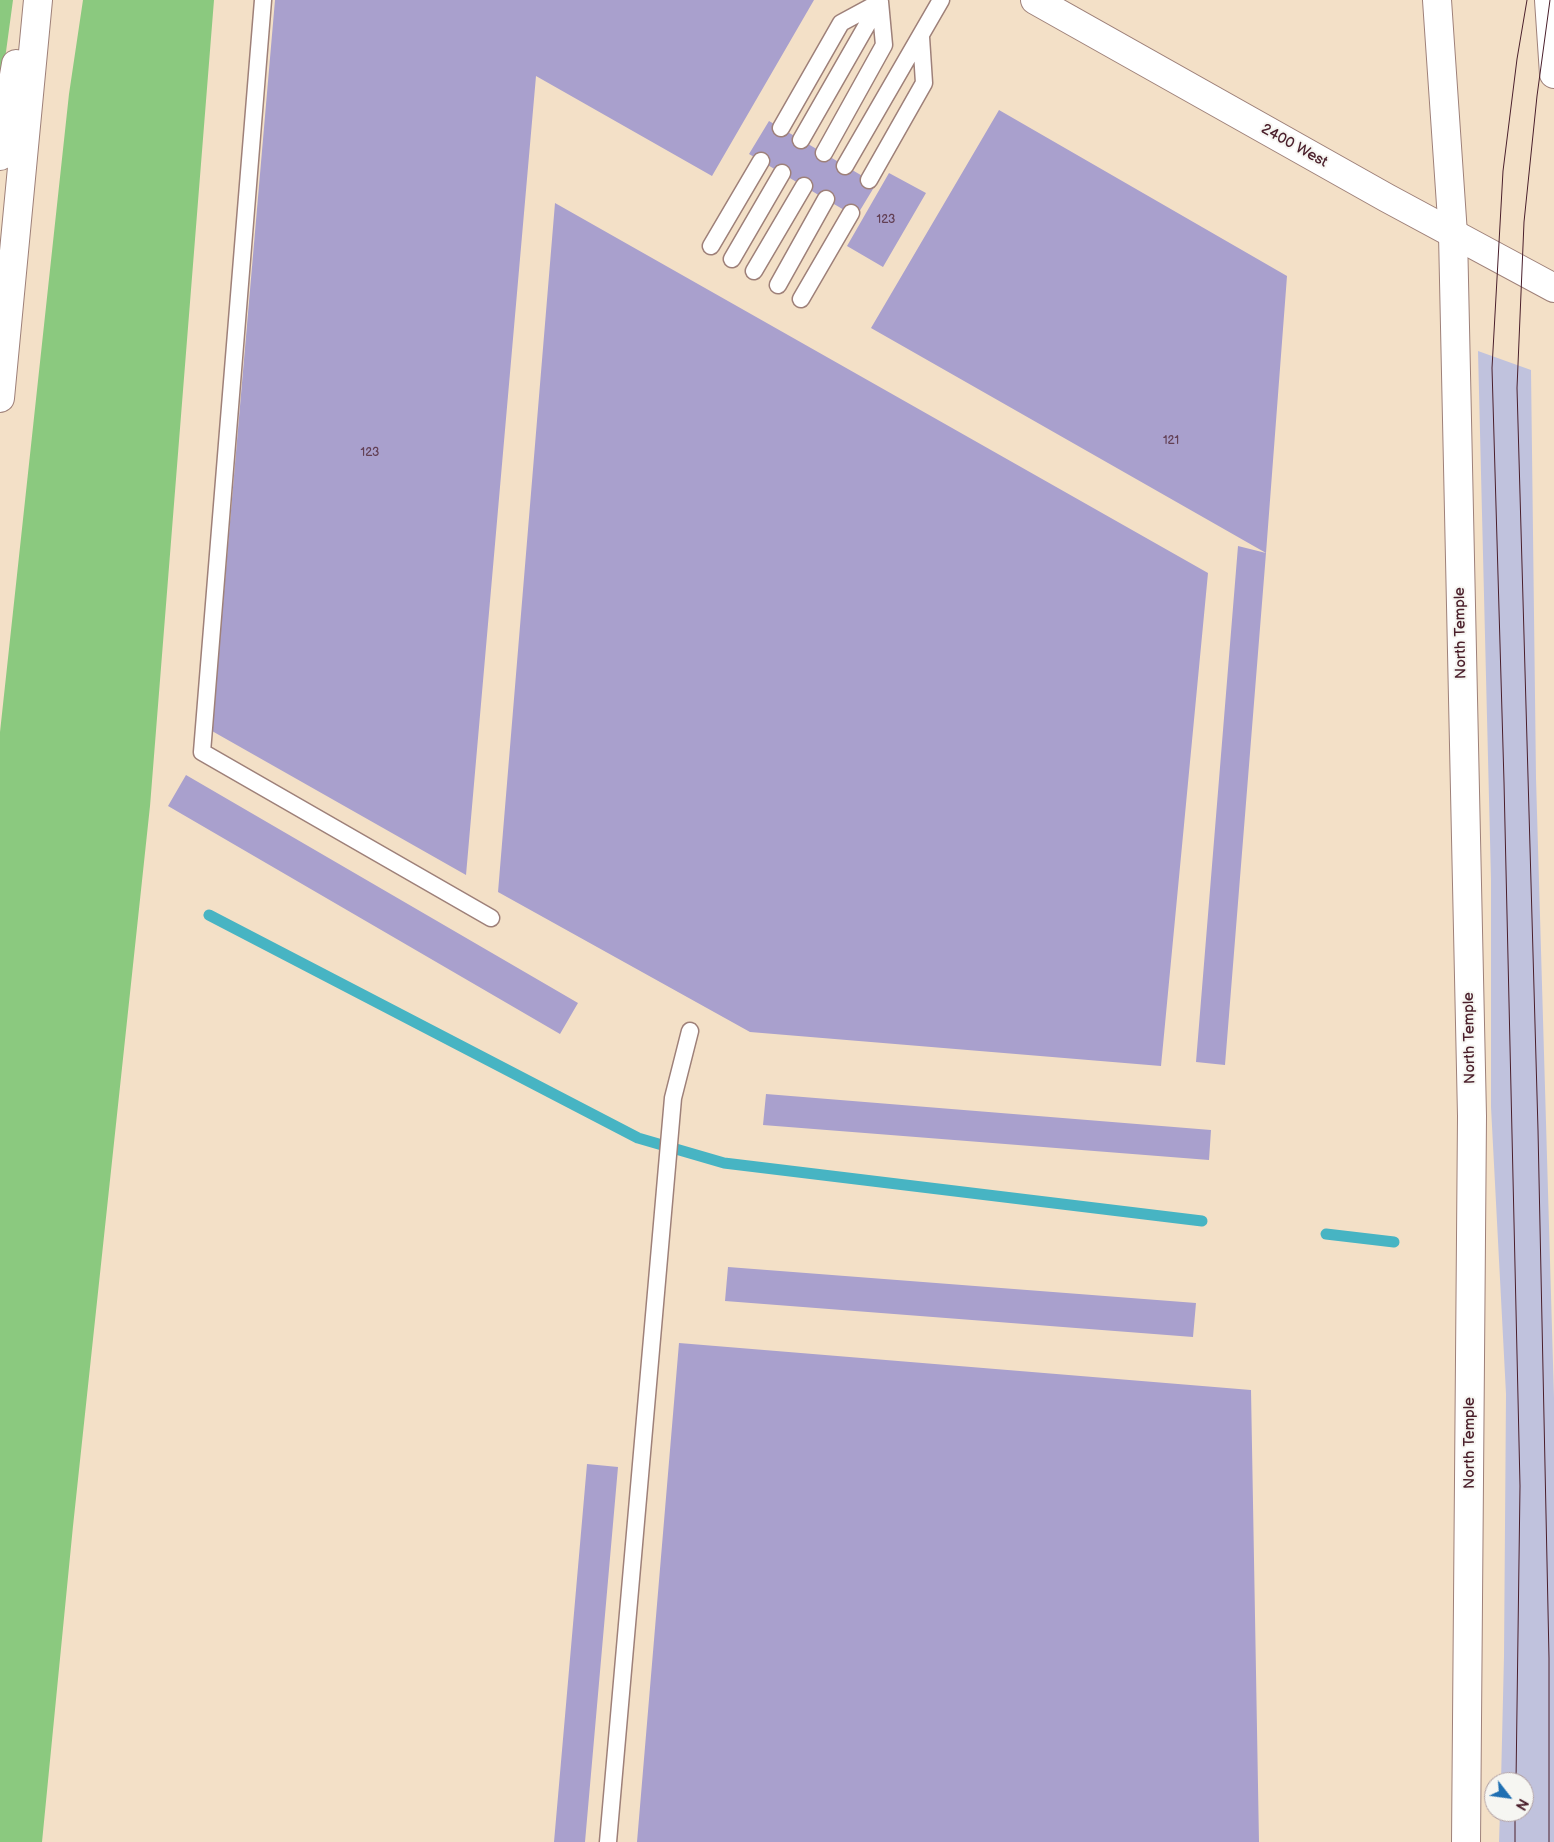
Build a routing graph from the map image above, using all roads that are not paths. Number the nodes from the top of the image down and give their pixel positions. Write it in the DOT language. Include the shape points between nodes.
graph roads {
  1 [pos="26,0"];
  2 [pos="38,0"];
  3 [pos="263,0"];
  4 [pos="941,0"];
  5 [pos="1035,0"];
  6 [pos="1437,0"];
  7 [pos="1549,0"];
  8 [pos="880,1"];
  9 [pos="920,37"];
  10 [pos="1554,74"];
  11 [pos="781,128"];
  12 [pos="801,140"];
  13 [pos="824,153"];
  14 [pos="0,156"];
  15 [pos="761,161"];
  16 [pos="845,166"];
  17 [pos="782,173"];
  18 [pos="869,180"];
  19 [pos="804,186"];
  20 [pos="826,199"];
  21 [pos="851,213"];
  22 [pos="1453,234"];
  23 [pos="711,246"];
  24 [pos="732,259"];
  25 [pos="754,271"];
  26 [pos="778,286"];
  27 [pos="1554,288"];
  28 [pos="801,299"];
  29 [pos="0,398"];
  30 [pos="492,918"];
  31 [pos="690,1031"];
  32 [pos="608,1842"];
  33 [pos="1466,1842"];
  1 -- 14 [label="main road"];
  2 -- 29 [label="main road"];
  3 -- 30 [label="lane" via="202,752"];
  4 -- 9 [label="lane"];
  5 -- 22 [label="main road, 2400 West"];
  6 -- 22 [label="main road, North Temple"];
  7 -- 10 [label="main road"];
  8 -- 11 [label="lane" via="840,23"];
  8 -- 12 [label="lane"];
  8 -- 13 [label="lane" via="884,45"];
  9 -- 16 [label="lane"];
  9 -- 18 [label="lane" via="924,83"];
  15 -- 23 [label="lane"];
  17 -- 24 [label="lane"];
  19 -- 25 [label="lane"];
  20 -- 26 [label="lane"];
  21 -- 28 [label="lane"];
  22 -- 27 [label="main road, 2400 West"];
  22 -- 33 [label="main road, North Temple" via="1472,1116"];
  31 -- 32 [label="lane" via="673,1098"];
}
